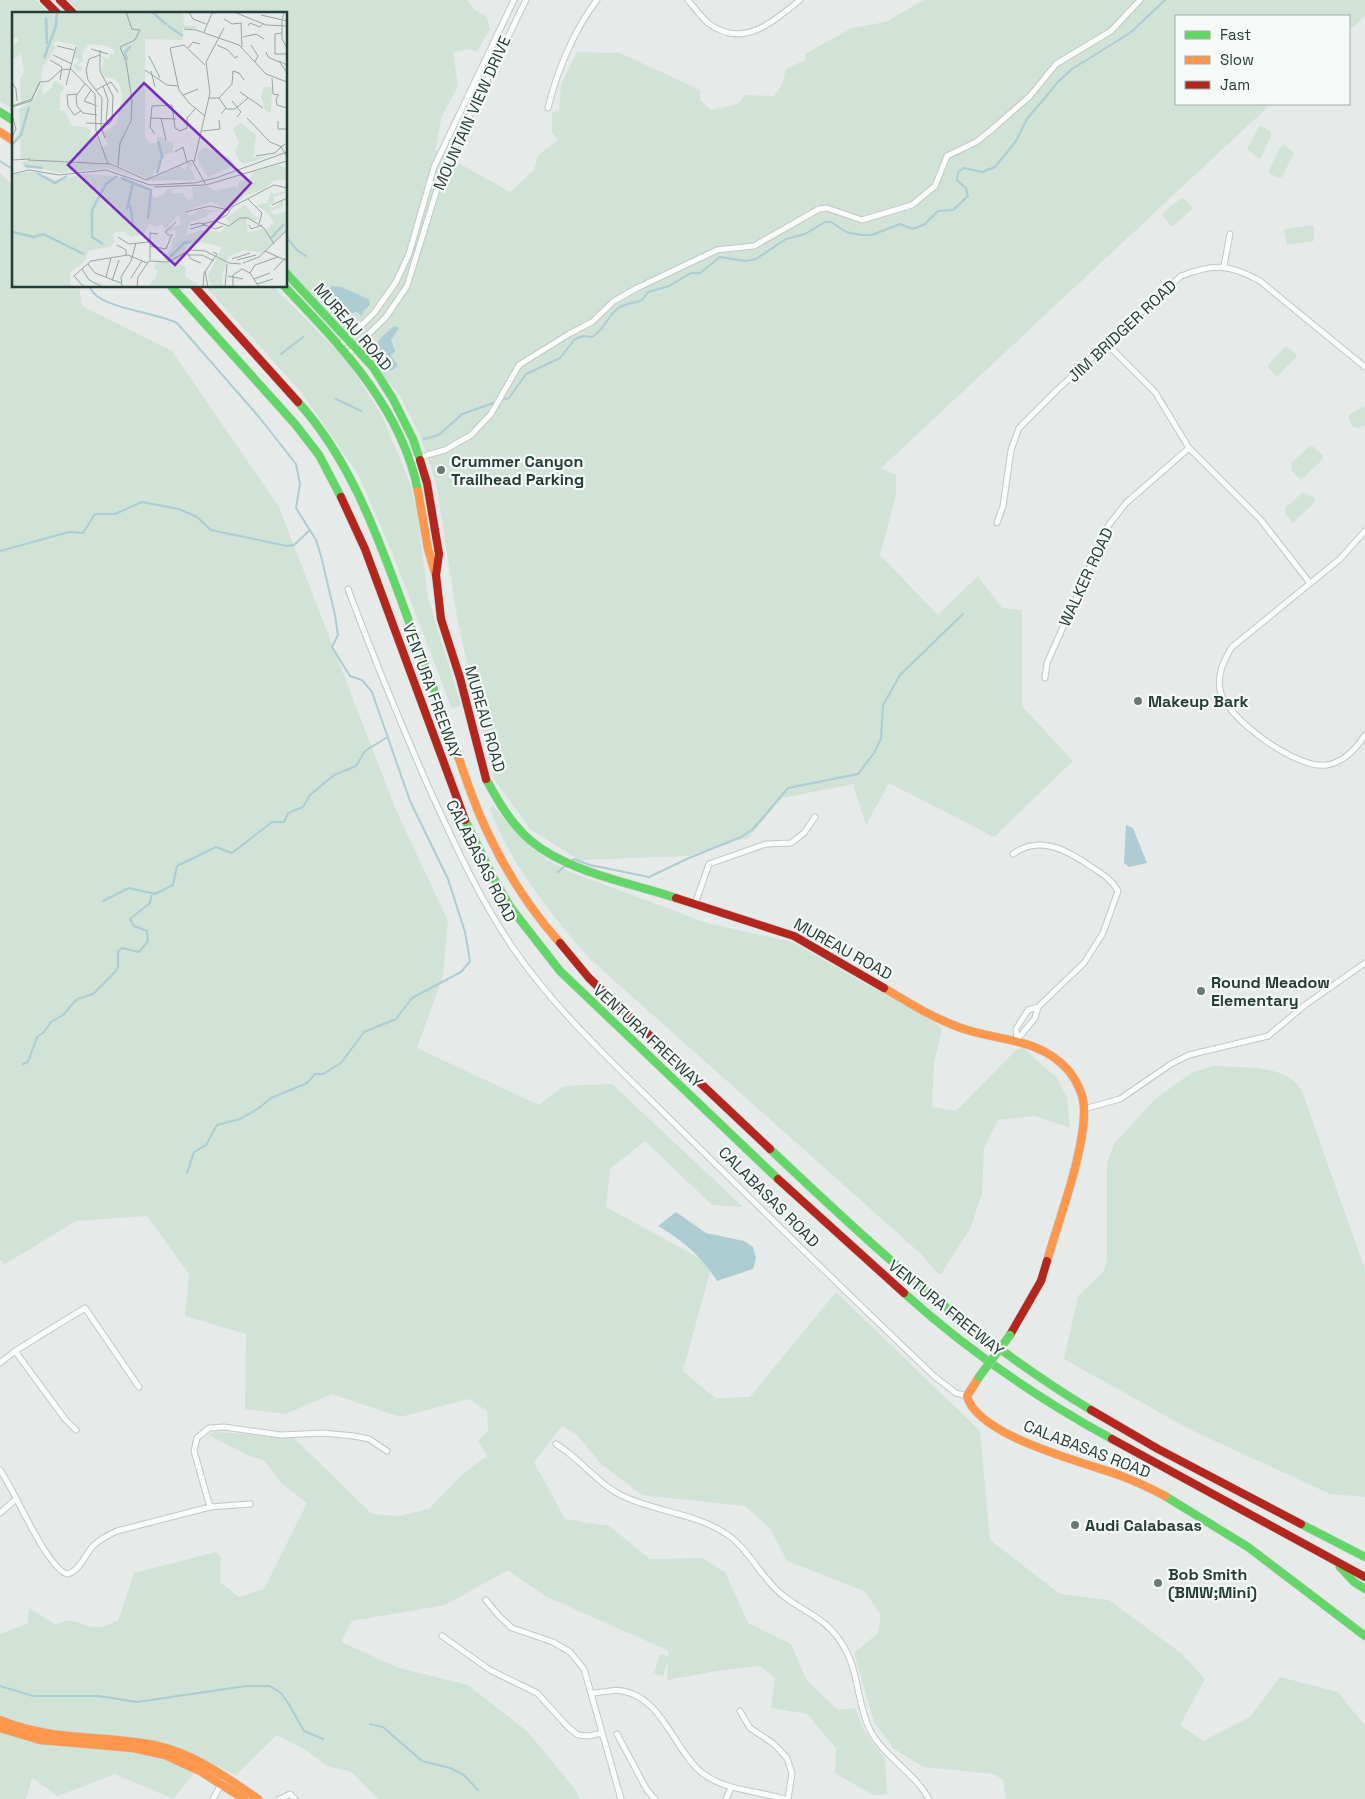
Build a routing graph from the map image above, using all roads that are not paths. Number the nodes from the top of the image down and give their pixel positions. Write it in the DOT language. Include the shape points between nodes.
graph roads {
  1 [pos="44,0"];
  2 [pos="60,0"];
  3 [pos="514,0"];
  4 [pos="526,0"];
  5 [pos="597,0"];
  6 [pos="800,0"];
  7 [pos="1140,0"];
  8 [pos="691,1"];
  9 [pos="56,12"];
  10 [pos="72,12"];
  11 [pos="548,108"];
  12 [pos="0,112"];
  13 [pos="12,120"];
  14 [pos="0,132"];
  15 [pos="12,140"];
  16 [pos="1230,234"];
  17 [pos="1224,266"];
  18 [pos="288,275"];
  19 [pos="173,288"];
  20 [pos="196,288"];
  21 [pos="286,288"];
  22 [pos="348,338"];
  23 [pos="1108,345"];
  24 [pos="340,346"];
  25 [pos="356,347"];
  26 [pos="348,354"];
  27 [pos="1365,367"];
  28 [pos="1189,448"];
  29 [pos="420,458"];
  30 [pos="410,460"];
  31 [pos="997,523"];
  32 [pos="1365,531"];
  33 [pos="436,575"];
  34 [pos="1310,583"];
  35 [pos="348,589"];
  36 [pos="1045,678"];
  37 [pos="1365,735"];
  38 [pos="815,817"];
  39 [pos="1013,854"];
  40 [pos="694,904"];
  41 [pos="1365,963"];
  42 [pos="1038,1007"];
  43 [pos="1017,1040"];
  44 [pos="1084,1109"];
  45 [pos="15,1350"];
  46 [pos="0,1363"];
  47 [pos="139,1387"];
  48 [pos="967,1396"];
  49 [pos="76,1430"];
  50 [pos="556,1444"];
  51 [pos="388,1451"];
  52 [pos="0,1470"];
  53 [pos="16,1499"];
  54 [pos="250,1504"];
  55 [pos="210,1507"];
  56 [pos="0,1513"];
  57 [pos="1365,1557"];
  58 [pos="1334,1561"];
  59 [pos="1365,1578"];
  60 [pos="1365,1589"];
  61 [pos="486,1600"];
  62 [pos="442,1636"];
  63 [pos="1365,1636"];
  64 [pos="592,1694"];
  65 [pos="740,1711"];
  66 [pos="0,1720"];
  67 [pos="0,1728"];
  68 [pos="602,1733"];
  69 [pos="617,1734"];
  70 [pos="223,1780"];
  71 [pos="731,1788"];
  72 [pos="214,1797"];
  73 [pos="244,1799"];
  74 [pos="258,1799"];
  75 [pos="280,1799"];
  76 [pos="295,1799"];
  77 [pos="621,1799"];
  78 [pos="655,1799"];
  79 [pos="726,1799"];
  80 [pos="784,1799"];
  81 [pos="788,1799"];
  82 [pos="928,1799"];
  1 -- 9 [label="main road"];
  2 -- 10 [label="main road"];
  3 -- 22 [label="street, MOUNTAIN VIEW DRIVE" via="434,167 401,273 374,313"];
  4 -- 25 [label="street, MOUNTAIN VIEW DRIVE" via="442,173 407,286 386,317"];
  5 -- 11 [label="street" via="583,20 553,87"];
  6 -- 8 [label="street" via="765,28 747,34 729,33 709,23"];
  7 -- 29 [label="street" via="1111,31 1051,68 1030,96 990,131 947,156 935,186 912,205 862,220 827,208 819,209 754,246 717,250 614,301 592,322 519,366 501,400 471,435 458,444"];
  12 -- 13 [label="main road"];
  14 -- 15 [label="main road"];
  16 -- 17 [label="street"];
  17 -- 23 [label="street, JIM BRIDGER ROAD" via="1200,268 1182,276"];
  17 -- 27 [label="street, JIM BRIDGER ROAD" via="1260,281"];
  18 -- 22 [label="main road, MUREAU ROAD"];
  19 -- 58 [label="main road, VENTURA FREEWAY" via="289,416 336,486 365,549 478,848 511,908 560,971 885,1278 974,1351 1113,1441"];
  20 -- 57 [label="main road, VENTURA FREEWAY" via="290,391 336,453 365,507 381,546 486,830 537,917 589,978 875,1248 982,1337 1037,1376 1121,1428"];
  21 -- 24 [label="main road, MUREAU ROAD"];
  22 -- 24 [label="street, MOUNTAIN VIEW DRIVE"];
  22 -- 25 [label="main road, MUREAU ROAD"];
  23 -- 28 [label="street" via="1162,400"];
  23 -- 31 [label="street, JIM BRIDGER ROAD" via="1019,428 1010,450"];
  24 -- 26 [label="main road, MUREAU ROAD"];
  25 -- 26 [label="street, MOUNTAIN VIEW DRIVE"];
  25 -- 29 [label="main road, MUREAU ROAD" via="393,399"];
  26 -- 30 [label="main road, MUREAU ROAD" via="384,403"];
  28 -- 34 [label="street" via="1260,519"];
  28 -- 36 [label="street, WALKER ROAD" via="1126,503 1108,526 1047,663"];
  29 -- 30 [label="street"];
  29 -- 33 [label="main road, MUREAU ROAD" via="439,554"];
  30 -- 33 [label="main road, MUREAU ROAD" via="420,497 428,554"];
  32 -- 34 [label="street" via="1340,559"];
  33 -- 40 [label="main road, MUREAU ROAD" via="440,619 460,678 480,762 493,793 515,824 531,840 567,863"];
  34 -- 37 [label="street" via="1232,647 1220,673 1220,690 1236,717 1298,760 1312,765 1339,761"];
  35 -- 48 [label="street, CALABASAS ROAD" via="376,665 451,836 488,909 515,951 588,1036 797,1245 934,1376 956,1393"];
  38 -- 40 [label="street" via="804,833 790,843 766,844 709,864"];
  39 -- 42 [label="street" via="1021,848 1056,846 1074,854 1113,882 1118,891 1103,933 1084,963"];
  40 -- 43 [label="main road, MUREAU ROAD" via="794,936 950,1025"];
  41 -- 44 [label="street" via="1305,1005 1268,1036 1189,1055 1120,1099"];
  42 -- 43 [label="street" via="1035,1018"];
  42 -- 43 [label="street" via="1028,1010 1020,1022 1016,1029"];
  43 -- 44 [label="main road, MUREAU ROAD" via="1048,1052 1066,1067 1080,1089"];
  44 -- 48 [label="main road, MUREAU ROAD, bridge" via="1078,1152 1037,1290"];
  45 -- 46 [label="street"];
  45 -- 47 [label="street" via="85,1308"];
  45 -- 49 [label="street"];
  48 -- 63 [label="main road, CALABASAS ROAD" via="974,1412 1002,1431 1146,1486 1182,1504"];
  50 -- 82 [label="street" via="572,1454 604,1485 625,1497 706,1524 729,1536 782,1595 816,1615 844,1647 870,1730 886,1751 920,1784"];
  51 -- 55 [label="street" via="369,1439 354,1436 323,1433 281,1435 210,1428 197,1438 194,1451"];
  52 -- 53 [label="street"];
  53 -- 55 [label="street" via="58,1568 67,1574 76,1570 92,1547 117,1531"];
  53 -- 56 [label="street"];
  54 -- 55 [label="street"];
  58 -- 59 [label="main road, VENTURA FREEWAY"];
  58 -- 60 [label="main road"];
  61 -- 64 [label="street" via="512,1628 554,1642 570,1652 584,1669"];
  62 -- 68 [label="street" via="482,1666 537,1693 578,1735"];
  64 -- 68 [label="street"];
  64 -- 71 [label="street" via="622,1691 646,1701 702,1773"];
  65 -- 81 [label="street" via="750,1728 774,1744 787,1758 792,1773"];
  66 -- 70 [label="main road" via="25,1731 47,1735 155,1745 207,1765"];
  67 -- 70 [label="main road" via="54,1744 154,1751"];
  68 -- 77 [label="street"];
  69 -- 78 [label="street"];
  70 -- 72 [label="street"];
  70 -- 73 [label="main road"];
  70 -- 74 [label="main road"];
  71 -- 79 [label="street"];
  71 -- 80 [label="street"];
  75 -- 76 [label="street" via="290,1794"];
}
